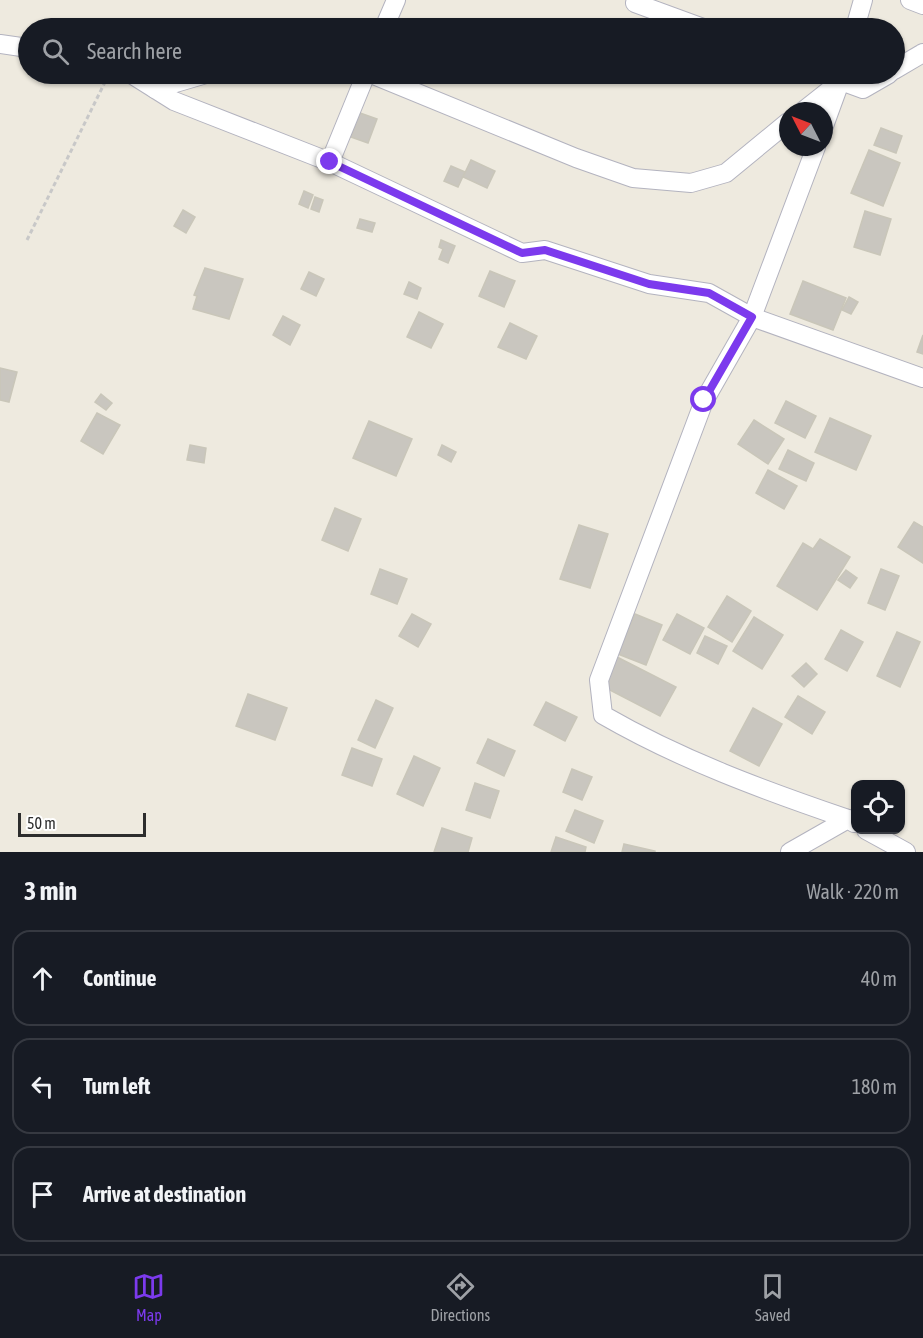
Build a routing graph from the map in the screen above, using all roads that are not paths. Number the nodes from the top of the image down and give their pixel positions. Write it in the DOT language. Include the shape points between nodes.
graph roads {
  1 [pos="396,0"];
  2 [pos="636,0"];
  3 [pos="863,0"];
  4 [pos="910,0"];
  5 [pos="923,5"];
  6 [pos="388,18"];
  7 [pos="675,18"];
  8 [pos="858,18"];
  9 [pos="0,44"];
  10 [pos="18,47"];
  11 [pos="923,53"];
  12 [pos="905,64"];
  13 [pos="147,84"];
  14 [pos="172,84"];
  15 [pos="362,84"];
  16 [pos="395,84"];
  17 [pos="834,84"];
  18 [pos="839,84"];
  19 [pos="854,84"];
  20 [pos="872,84"];
  21 [pos="155,89"];
  22 [pos="813,102"];
  23 [pos="833,102"];
  24 [pos="779,130"];
  25 [pos="813,156"];
  26 [pos="330,162"];
  27 [pos="752,317"];
  28 [pos="923,378"];
  29 [pos="851,822"];
  30 [pos="851,822"];
  31 [pos="873,834"];
  32 [pos="790,852"];
  33 [pos="906,852"];
  1 -- 6 [label="street"];
  2 -- 7 [label="street" via="634,3"];
  3 -- 8 [label="street"];
  4 -- 5 [label="street"];
  9 -- 10 [label="street"];
  11 -- 12 [label="street"];
  13 -- 21 [label="street"];
  14 -- 21 [label="street"];
  15 -- 26 [label="street"];
  16 -- 24 [label="street" via="633,178 691,183 726,173"];
  17 -- 22 [label="street"];
  18 -- 23 [label="street"];
  19 -- 20 [label="street" via="863,89"];
  21 -- 26 [label="street" via="174,101"];
  25 -- 27 [label="street"];
  26 -- 27 [label="street" via="522,253 545,250 649,284 709,293"];
  27 -- 28 [label="street"];
  27 -- 29 [label="street" via="704,400 599,680 603,715 653,744 732,779"];
  30 -- 32 [label="street"];
  31 -- 33 [label="street"];
}
